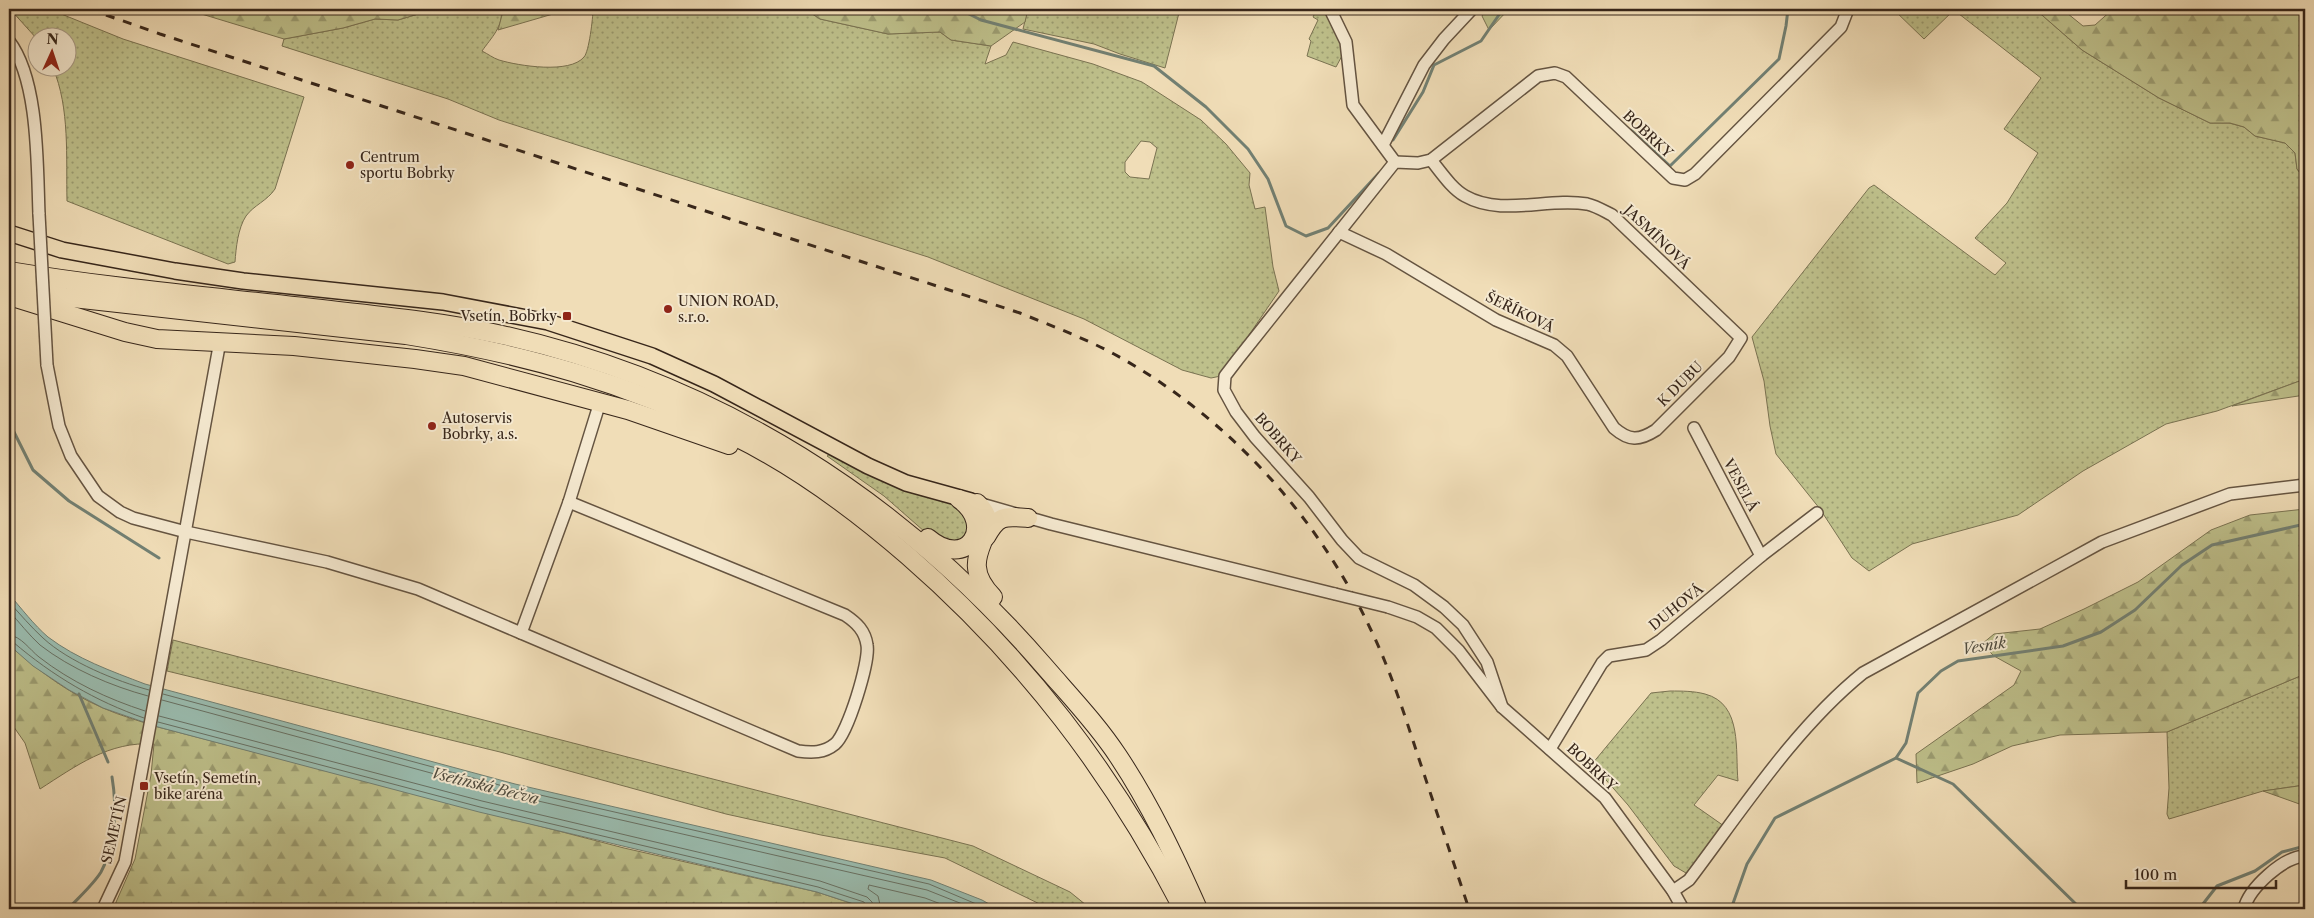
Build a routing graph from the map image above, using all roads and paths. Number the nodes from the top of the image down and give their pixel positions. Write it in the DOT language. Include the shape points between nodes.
graph roads {
  1 [pos="1330,9"];
  2 [pos="1472,9"];
  3 [pos="1848,9"];
  4 [pos="9,41"];
  5 [pos="1383,145"];
  6 [pos="1431,160"];
  7 [pos="1395,162"];
  8 [pos="1339,232"];
  9 [pos="9,233"];
  10 [pos="9,271"];
  11 [pos="9,286"];
  12 [pos="9,296"];
  13 [pos="1741,338"];
  14 [pos="220,342"];
  15 [pos="600,402"];
  16 [pos="1694,428"];
  17 [pos="1632,439"];
  18 [pos="846,485"];
  19 [pos="2305,485"];
  20 [pos="958,499"];
  21 [pos="569,502"];
  22 [pos="984,511"];
  23 [pos="1817,513"];
  24 [pos="1028,518"];
  25 [pos="874,526"];
  26 [pos="186,532"];
  27 [pos="983,541"];
  28 [pos="1761,556"];
  29 [pos="521,633"];
  30 [pos="1502,707"];
  31 [pos="1086,714"];
  32 [pos="1550,749"];
  33 [pos="2305,856"];
  34 [pos="1673,891"];
  35 [pos="103,909"];
  36 [pos="1184,909"];
  37 [pos="1198,909"];
  38 [pos="1683,909"];
  39 [pos="2244,909"];
  1 -- 5 [label="street" via="1346,42 1353,105"];
  2 -- 5 [label="street" via="1424,65"];
  3 -- 6 [label="street, BOBRKY" via="1842,27 1695,174 1684,180 1673,178 1566,78 1555,73 1538,76"];
  4 -- 26 [label="street, bridge" via="20,62 32,110 47,365 65,444 88,484 109,506 133,518"];
  5 -- 7 [label="street"];
  6 -- 7 [label="street"];
  6 -- 13 [label="street, JASMÍNOVÁ" via="1452,185 1477,202 1512,206 1569,202 1589,204 1612,214"];
  7 -- 8 [label="street, BOBRKY"];
  8 -- 17 [label="street, ŠEŘÍKOVÁ" via="1394,258 1496,320 1554,345 1567,356 1614,428"];
  8 -- 30 [label="street, BOBRKY" via="1238,359 1226,376 1224,390 1255,437 1359,558 1414,585 1463,625 1487,662"];
  9 -- 20 [label="main road" via="62,250 175,271 443,302 548,322 652,356 714,384 868,466 906,483"];
  10 -- 18 [label="highway" via="131,289 379,315 464,327 546,346 637,375 726,414 795,451"];
  11 -- 25 [label="highway" via="64,297 406,335 550,364 631,391 735,437 787,466"];
  12 -- 14 [label="highway" via="158,339"];
  13 -- 17 [label="street, K DUBU" via="1728,357 1656,430"];
  14 -- 15 [label="highway" via="425,360 515,378"];
  14 -- 26 [label="street, SEMETÍN"];
  15 -- 21 [label="street"];
  15 -- 25 [label="highway" via="748,453"];
  16 -- 28 [label="street, VESELÁ"];
  18 -- 22 [label="highway" via="894,510 944,550 954,551 967,546"];
  18 -- 31 [label="highway" via="970,587"];
  19 -- 34 [label="street" via="2230,494 2102,542 1863,673 1844,689 1786,753 1689,880"];
  20 -- 22 [label="highway" via="972,511"];
  21 -- 29 [label="street"];
  21 -- 29 [label="street" via="845,615 855,622 868,646 868,659 844,731 837,743 825,750 798,751"];
  22 -- 24 [label="street, BOBRKY"];
  22 -- 27 [label="highway" via="988,524"];
  23 -- 28 [label="street, DUHOVÁ"];
  24 -- 27 [label="highway" via="998,520"];
  24 -- 30 [label="street, BOBRKY, bridge" via="1418,617 1454,645"];
  25 -- 36 [label="highway" via="958,600 1013,658 1070,726 1129,812"];
  26 -- 29 [label="street" via="327,562 399,583"];
  26 -- 35 [label="street, SEMETÍN" via="125,862"];
  27 -- 31 [label="highway" via="976,565 980,582 1043,652"];
  28 -- 32 [label="street, DUHOVÁ" via="1646,650 1609,656"];
  30 -- 32 [label="street, BOBRKY"];
  31 -- 37 [label="highway" via="1141,794"];
  32 -- 34 [label="street, BOBRKY" via="1605,798"];
  33 -- 39 [label="street" via="2293,858 2270,875 2251,893"];
  34 -- 38 [label="street, BOBRKY"];
}
